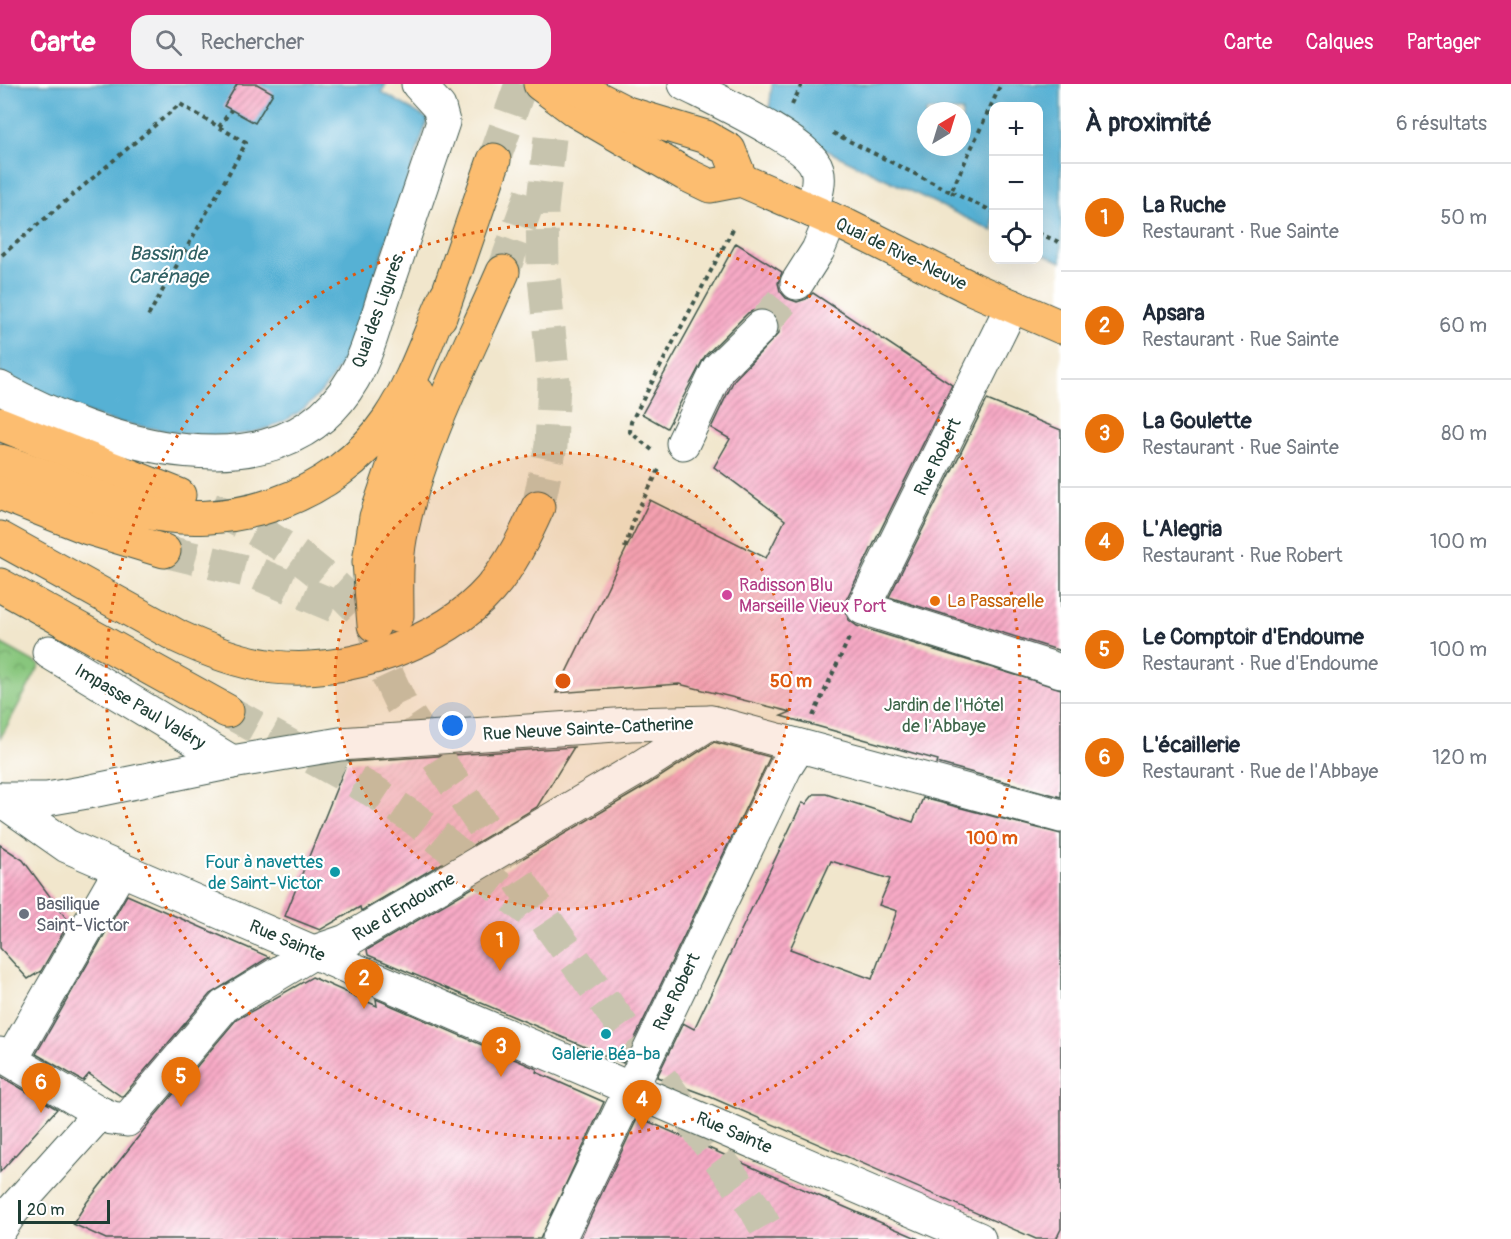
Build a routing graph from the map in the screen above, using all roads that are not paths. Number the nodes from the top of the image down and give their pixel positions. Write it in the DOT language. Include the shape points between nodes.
graph roads {
  1 [pos="418,84"];
  2 [pos="540,84"];
  3 [pos="570,84"];
  4 [pos="685,84"];
  5 [pos="494,160"];
  6 [pos="741,180"];
  7 [pos="822,215"];
  8 [pos="503,272"];
  9 [pos="797,283"];
  10 [pos="446,296"];
  11 [pos="1012,306"];
  12 [pos="762,327"];
  13 [pos="1061,327"];
  14 [pos="0,388"];
  15 [pos="0,424"];
  16 [pos="0,452"];
  17 [pos="668,452"];
  18 [pos="0,461"];
  19 [pos="31,469"];
  20 [pos="0,493"];
  21 [pos="179,495"];
  22 [pos="538,507"];
  23 [pos="0,538"];
  24 [pos="164,551"];
  25 [pos="0,585"];
  26 [pos="49,652"];
  27 [pos="1061,671"];
  28 [pos="227,711"];
  29 [pos="711,722"];
  30 [pos="804,735"];
  31 [pos="232,762"];
  32 [pos="0,799"];
  33 [pos="1061,816"];
  34 [pos="121,869"];
  35 [pos="314,952"];
  36 [pos="6,1057"];
  37 [pos="630,1089"];
  38 [pos="100,1113"];
  39 [pos="0,1228"];
  40 [pos="559,1239"];
  41 [pos="979,1239"];
  1 -- 14 [label="street, Quai des Ligures" via="439,107 443,122 361,364 342,396 319,419 284,440 255,450 192,451 148,444 96,429"];
  2 -- 6 [label="main road" via="576,111 710,186"];
  3 -- 6 [label="main road" via="627,113 706,137 729,150"];
  4 -- 7 [label="street" via="788,139 808,154 817,168"];
  5 -- 10 [label="main road"];
  6 -- 7 [label="main road, Quai de Rive-Neuve"];
  7 -- 9 [label="street" via="818,250"];
  7 -- 11 [label="main road, Quai de Rive-Neuve"];
  8 -- 10 [label="main road" via="416,477 401,530 386,621 369,562 376,517 407,432"];
  10 -- 19 [label="main road" via="387,420 352,459 305,492 232,516 182,518 137,510"];
  11 -- 13 [label="main road, Quai de Rive-Neuve"];
  11 -- 27 [label="street, Rue Robert" via="859,616"];
  12 -- 17 [label="street" via="718,369"];
  15 -- 21 [label="main road"];
  16 -- 19 [label="main road"];
  18 -- 19 [label="main road"];
  20 -- 24 [label="main road" via="88,528"];
  22 -- 23 [label="main road" via="525,538 506,567 465,612 422,638 387,653 350,663 305,668 251,663 208,650"];
  25 -- 28 [label="main road"];
  26 -- 31 [label="street, Impasse Paul Valéry"];
  29 -- 30 [label="street, Rue Neuve Sainte-Catherine"];
  29 -- 31 [label="street, Rue Neuve Sainte-Catherine" via="340,744"];
  29 -- 35 [label="street, Rue d'Endoume" via="346,941"];
  30 -- 33 [label="street, Rue Neuve Sainte-Catherine"];
  30 -- 37 [label="street, Rue Robert"];
  31 -- 32 [label="street, Rue Neuve Sainte-Catherine" via="57,797"];
  32 -- 34 [label="street, Rue Sainte" via="67,846"];
  34 -- 35 [label="street, Rue Sainte"];
  34 -- 36 [label="street"];
  35 -- 37 [label="street, Rue Sainte"];
  35 -- 38 [label="street, Rue d'Endoume" via="224,1006 127,1120"];
  36 -- 38 [label="street"];
  37 -- 40 [label="street, Rue Robert"];
  37 -- 41 [label="street, Rue Sainte"];
  38 -- 39 [label="street"];
}
